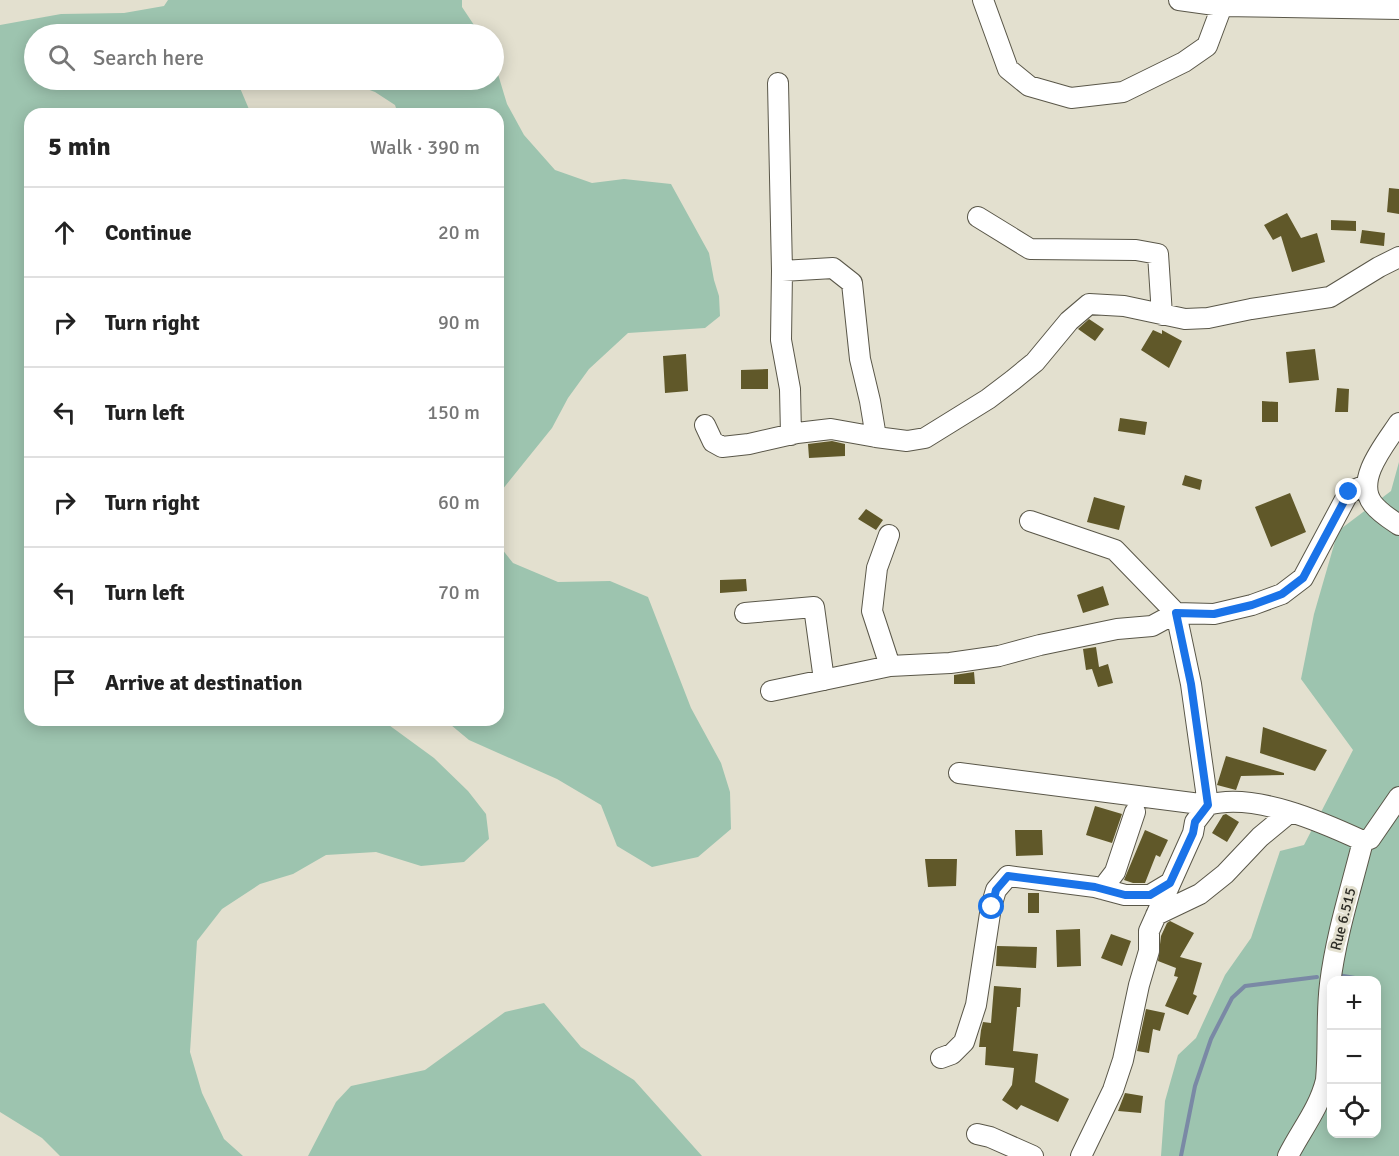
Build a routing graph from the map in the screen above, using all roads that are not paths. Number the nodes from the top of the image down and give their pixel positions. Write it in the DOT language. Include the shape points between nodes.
graph roads {
  1 [pos="983,0"];
  2 [pos="1179,0"];
  3 [pos="1222,3"];
  4 [pos="1399,9"];
  5 [pos="778,83"];
  6 [pos="978,217"];
  7 [pos="1399,257"];
  8 [pos="782,271"];
  9 [pos="1162,315"];
  10 [pos="1399,423"];
  11 [pos="705,425"];
  12 [pos="791,435"];
  13 [pos="876,437"];
  14 [pos="1366,485"];
  15 [pos="1030,521"];
  16 [pos="1399,525"];
  17 [pos="889,535"];
  18 [pos="745,613"];
  19 [pos="1176,613"];
  20 [pos="890,666"];
  21 [pos="824,680"];
  22 [pos="771,691"];
  23 [pos="959,773"];
  24 [pos="1399,797"];
  25 [pos="1208,805"];
  26 [pos="1135,812"];
  27 [pos="1289,813"];
  28 [pos="1363,841"];
  29 [pos="1170,883"];
  30 [pos="1102,889"];
  31 [pos="1156,915"];
  32 [pos="941,1058"];
  33 [pos="977,1134"];
  34 [pos="1033,1156"];
  35 [pos="1081,1156"];
  36 [pos="1288,1156"];
  1 -- 3 [label="street" via="1008,69 1029,86 1071,98 1123,92 1184,62 1207,46"];
  2 -- 3 [label="street"];
  3 -- 4 [label="street"];
  5 -- 8 [label="street"];
  6 -- 9 [label="street" via="1030,249 1158,254"];
  7 -- 9 [label="street" via="1330,297 1208,318"];
  8 -- 12 [label="street" via="781,340 790,389"];
  8 -- 13 [label="street" via="832,268 852,283 860,359"];
  9 -- 13 [label="street" via="1124,306 1089,304 1069,321 1035,362 955,421 918,440"];
  10 -- 14 [label="street" via="1369,472"];
  11 -- 12 [label="street" via="713,442 722,447"];
  12 -- 13 [label="street" via="831,429"];
  14 -- 16 [label="street" via="1372,504"];
  14 -- 19 [label="street" via="1349,492 1303,578 1282,594 1214,614"];
  15 -- 19 [label="street" via="1115,550"];
  17 -- 20 [label="street" via="877,568 872,611"];
  18 -- 21 [label="street" via="814,607"];
  19 -- 20 [label="street" via="1152,626 1086,635 999,656"];
  19 -- 25 [label="street" via="1191,684"];
  20 -- 21 [label="street"];
  21 -- 22 [label="street"];
  23 -- 25 [label="street"];
  24 -- 28 [label="street, Rue 6.515" via="1370,839"];
  25 -- 27 [label="street" via="1248,802"];
  25 -- 29 [label="street" via="1195,822"];
  26 -- 30 [label="street" via="1115,872"];
  27 -- 28 [label="street"];
  27 -- 31 [label="street" via="1200,894"];
  28 -- 36 [label="street, Rue 6.515" via="1333,959 1326,1080 1312,1117"];
  29 -- 30 [label="street" via="1150,895 1125,895"];
  29 -- 31 [label="street"];
  30 -- 32 [label="street" via="1008,876 996,890 976,1005 964,1042"];
  31 -- 35 [label="street" via="1149,931 1149,951 1123,1060"];
  33 -- 34 [label="street"];
}
